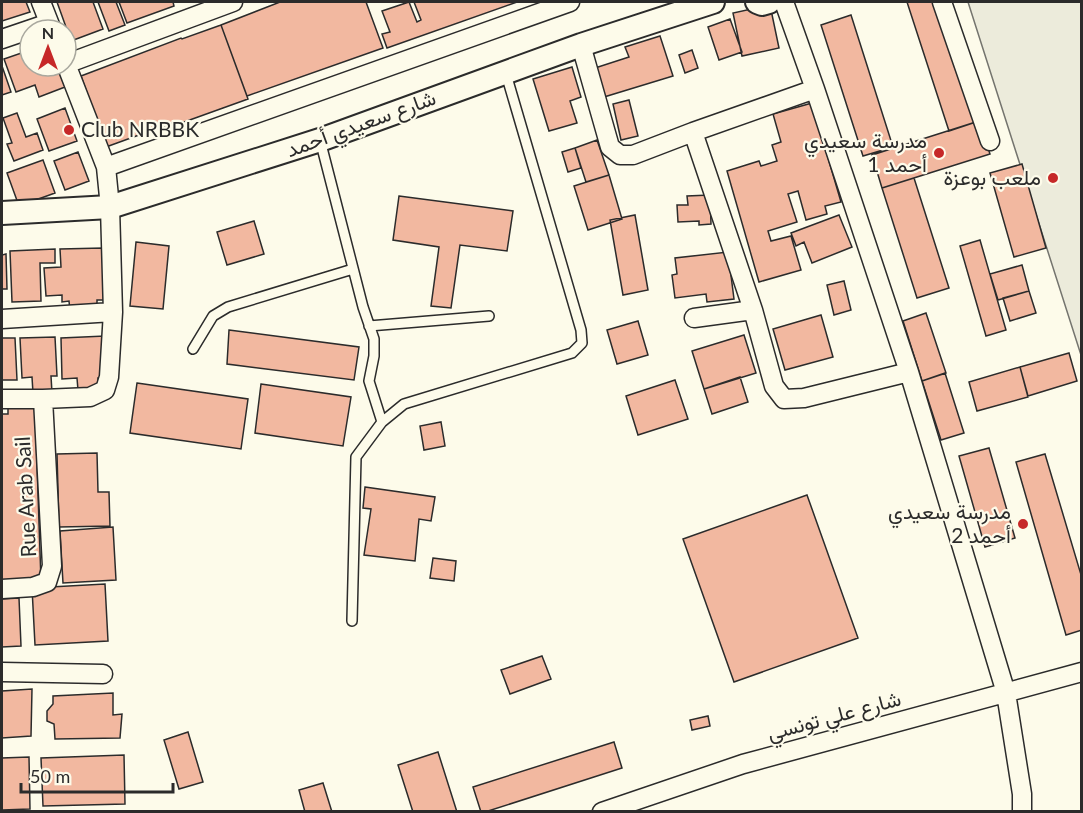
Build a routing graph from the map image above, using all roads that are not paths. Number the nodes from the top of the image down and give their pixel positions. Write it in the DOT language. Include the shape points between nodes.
graph roads {
  1 [pos="41,2"];
  2 [pos="233,2"];
  3 [pos="570,2"];
  4 [pos="713,2"];
  5 [pos="757,2"];
  6 [pos="769,2"];
  7 [pos="784,2"];
  8 [pos="942,2"];
  9 [pos="47,18"];
  10 [pos="18,35"];
  11 [pos="2,39"];
  12 [pos="580,45"];
  13 [pos="78,60"];
  14 [pos="506,71"];
  15 [pos="71,78"];
  16 [pos="815,89"];
  17 [pos="693,132"];
  18 [pos="320,140"];
  19 [pos="990,141"];
  20 [pos="106,167"];
  21 [pos="110,207"];
  22 [pos="2,213"];
  23 [pos="353,269"];
  24 [pos="753,310"];
  25 [pos="113,312"];
  26 [pos="489,316"];
  27 [pos="694,318"];
  28 [pos="2,319"];
  29 [pos="369,326"];
  30 [pos="193,349"];
  31 [pos="909,372"];
  32 [pos="2,399"];
  33 [pos="43,399"];
  34 [pos="382,422"];
  35 [pos="2,589"];
  36 [pos="352,621"];
  37 [pos="2,672"];
  38 [pos="1082,672"];
  39 [pos="103,674"];
  40 [pos="1006,693"];
  41 [pos="602,812"];
  42 [pos="1022,812"];
  1 -- 9 [label="street"];
  2 -- 13 [label="street"];
  3 -- 20 [label="street"];
  4 -- 12 [label="street, شارع سعيدي أحمد"];
  5 -- 6 [label="street"];
  7 -- 16 [label="street"];
  8 -- 19 [label="street"];
  10 -- 11 [label="street"];
  12 -- 14 [label="street, شارع سعيدي أحمد"];
  12 -- 17 [label="street" via="610,147 620,155 633,155"];
  14 -- 18 [label="street, شارع سعيدي أحمد"];
  14 -- 34 [label="lane" via="582,344 572,353 404,404"];
  15 -- 20 [label="street"];
  16 -- 17 [label="street"];
  16 -- 31 [label="street"];
  17 -- 24 [label="street"];
  18 -- 21 [label="street, شارع سعيدي أحمد"];
  18 -- 23 [label="lane"];
  20 -- 21 [label="street"];
  21 -- 22 [label="street, شارع سعيدي أحمد"];
  21 -- 25 [label="street"];
  23 -- 29 [label="lane"];
  23 -- 30 [label="lane" via="228,307 213,316"];
  24 -- 27 [label="street"];
  24 -- 31 [label="street" via="774,386 784,399 804,398"];
  25 -- 28 [label="street"];
  25 -- 33 [label="street" via="105,390 90,396"];
  26 -- 29 [label="lane"];
  29 -- 34 [label="lane" via="374,339 369,381"];
  31 -- 40 [label="street"];
  32 -- 33 [label="street"];
  33 -- 35 [label="street, Rue Arab Sail" via="52,566 47,582"];
  34 -- 36 [label="lane" via="356,457"];
  37 -- 39 [label="street"];
  38 -- 40 [label="street, شارع علي تونسي"];
  40 -- 41 [label="street, شارع علي تونسي" via="743,764"];
  40 -- 42 [label="street"];
}
